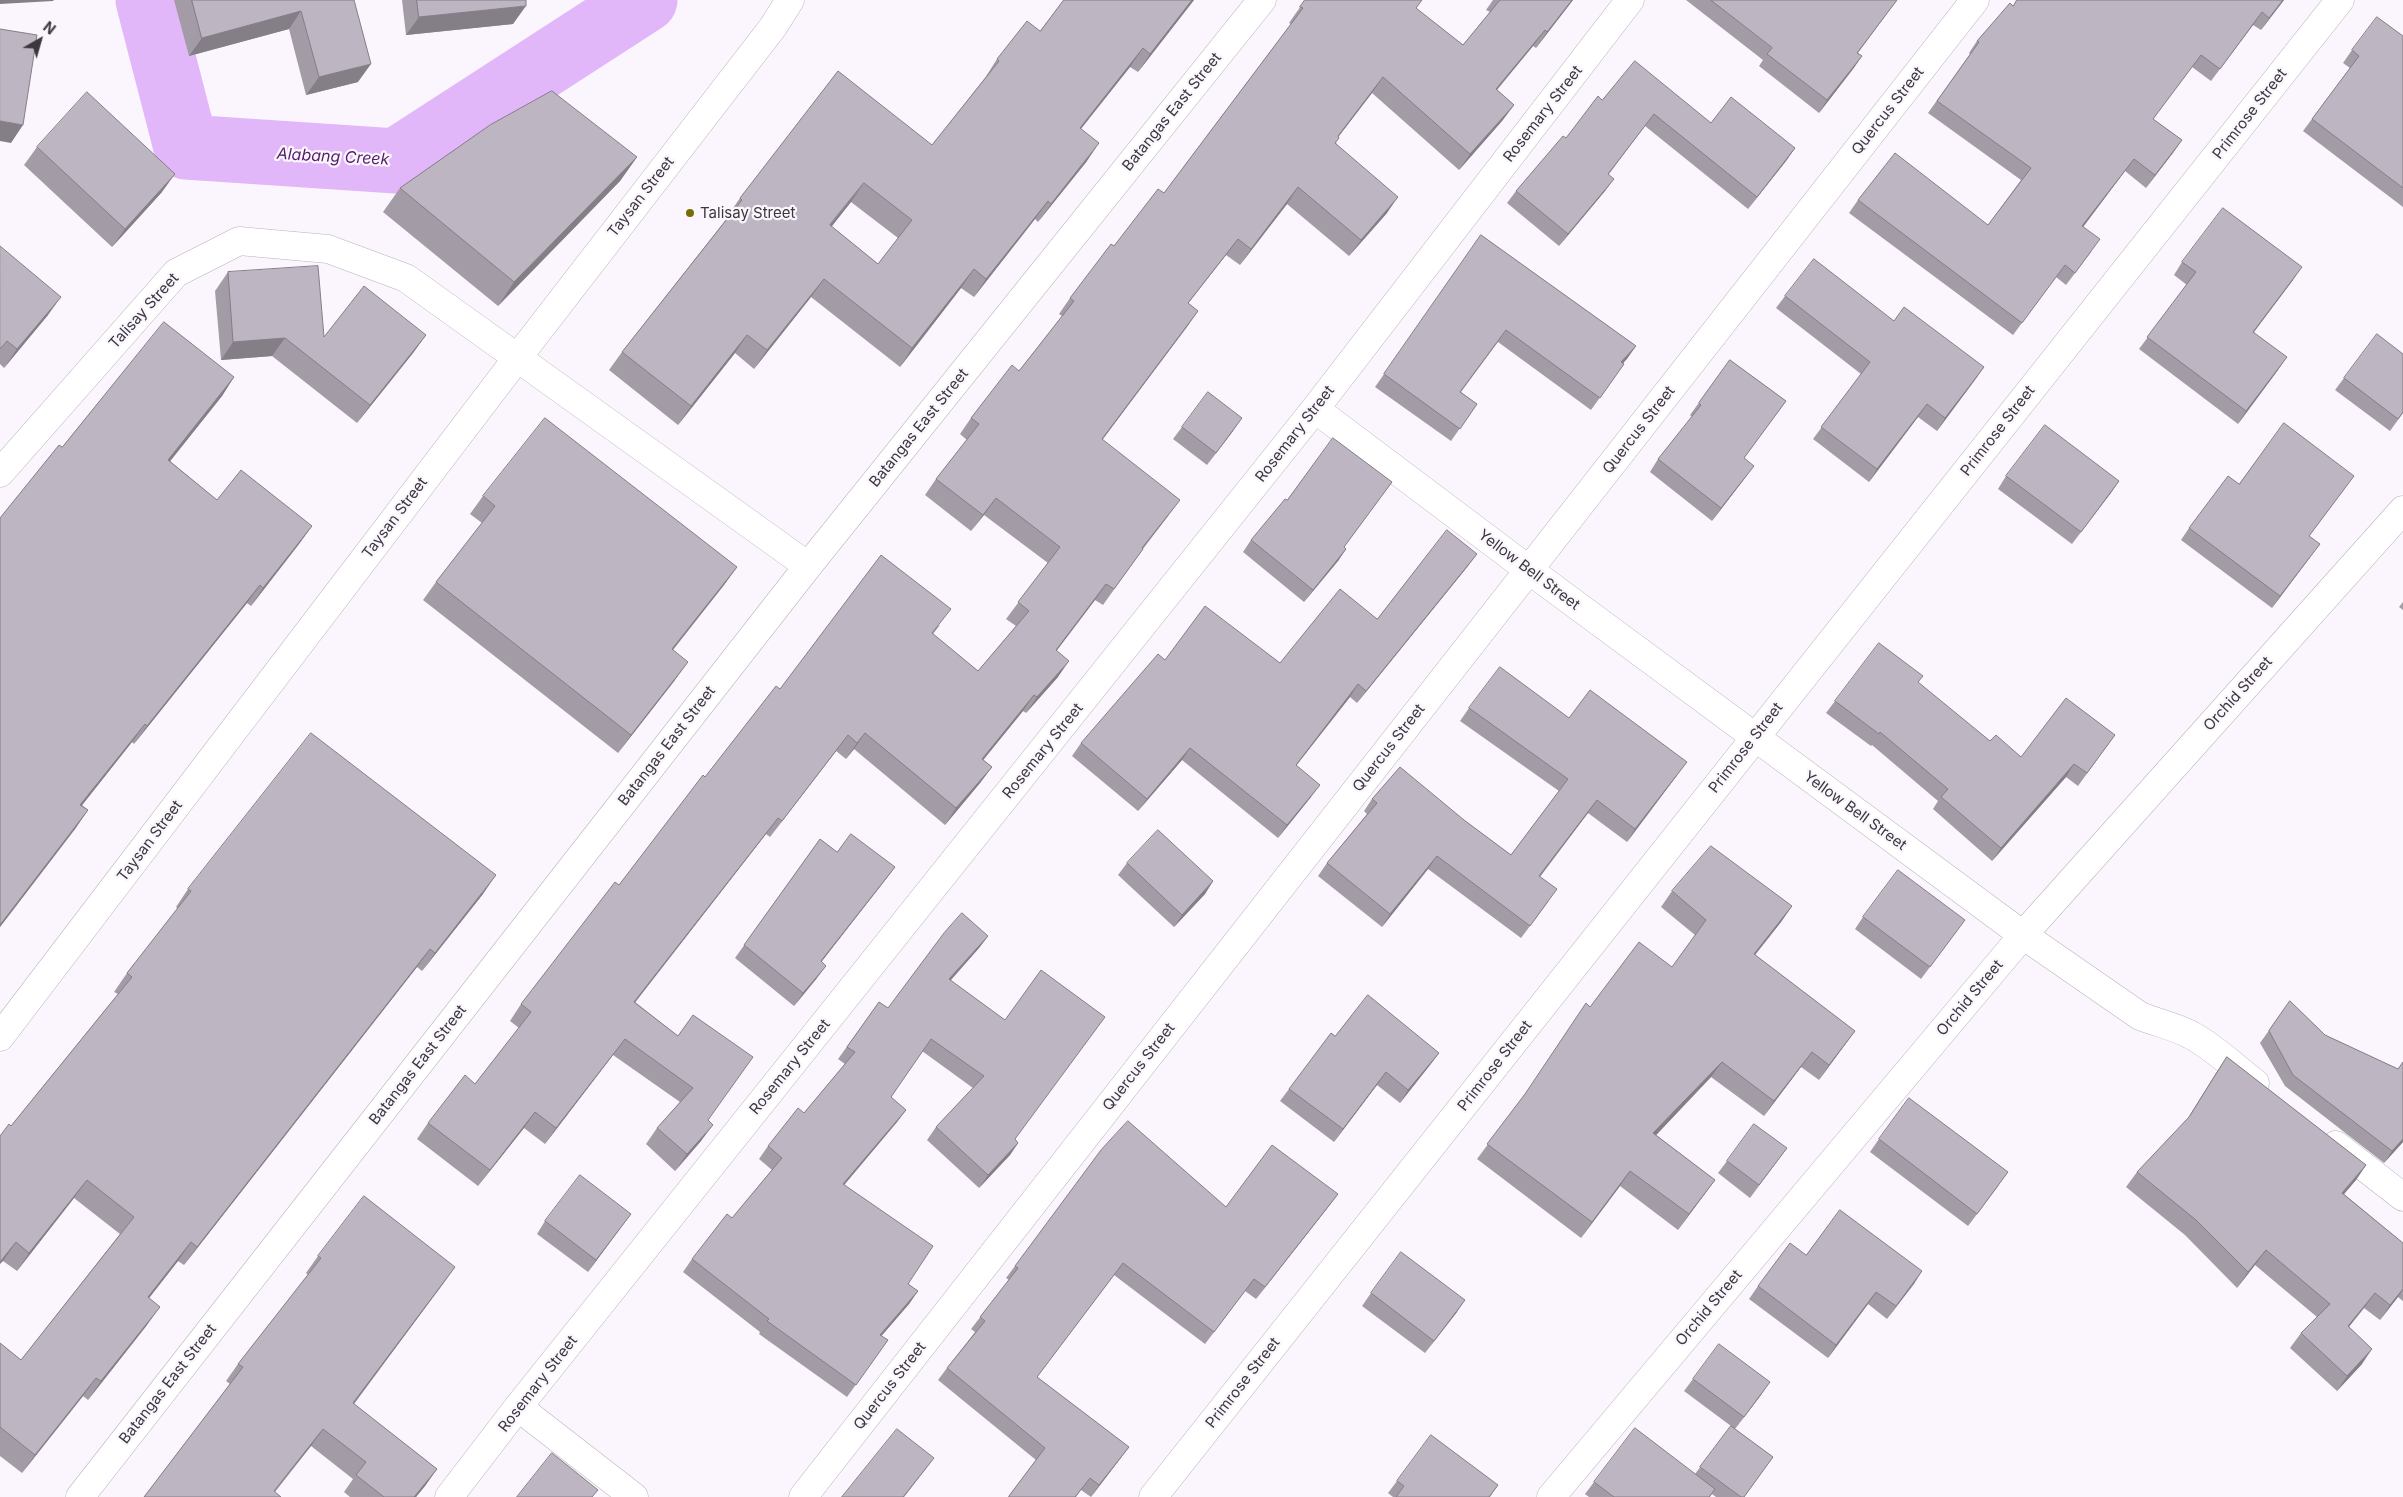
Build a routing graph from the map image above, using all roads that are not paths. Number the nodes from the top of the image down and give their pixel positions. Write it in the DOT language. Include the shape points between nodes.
graph roads {
  1 [pos="790,0"];
  2 [pos="1262,0"];
  3 [pos="1630,0"];
  4 [pos="1975,0"];
  5 [pos="2340,0"];
  6 [pos="518,357"];
  7 [pos="1315,409"];
  8 [pos="0,474"];
  9 [pos="2403,510"];
  10 [pos="808,566"];
  11 [pos="1529,570"];
  12 [pos="1755,737"];
  13 [pos="2023,935"];
  14 [pos="0,1037"];
  15 [pos="2271,1096"];
  16 [pos="2318,1131"];
  17 [pos="2403,1197"];
  18 [pos="518,1407"];
  19 [pos="80,1497"];
  20 [pos="450,1497"];
  21 [pos="634,1497"];
  22 [pos="803,1497"];
  23 [pos="1153,1497"];
  24 [pos="1550,1497"];
  1 -- 6 [label="street, Taysan Street" via="767,35"];
  2 -- 10 [label="street, Batangas East Street"];
  3 -- 7 [label="street, Rosemary Street"];
  4 -- 11 [label="street, Quercus Street"];
  5 -- 12 [label="street, Primrose Street"];
  6 -- 8 [label="street, Talisay Street" via="406,278 328,248 239,241 176,274"];
  6 -- 10 [label="street, Talisay Street"];
  6 -- 14 [label="street, Taysan Street"];
  7 -- 11 [label="street, Yellow Bell Street"];
  7 -- 18 [label="street, Rosemary Street"];
  9 -- 13 [label="street, Orchid Street"];
  10 -- 19 [label="street, Batangas East Street"];
  11 -- 12 [label="street, Yellow Bell Street"];
  11 -- 22 [label="street, Quercus Street"];
  12 -- 13 [label="street, Yellow Bell Street"];
  12 -- 23 [label="street, Primrose Street"];
  13 -- 15 [label="street, Yellow Bell Street" via="2140,1016 2194,1036"];
  13 -- 24 [label="street, Orchid Street"];
  16 -- 17 [label="street"];
  18 -- 20 [label="street, Rosemary Street"];
  18 -- 21 [label="street"];
}
